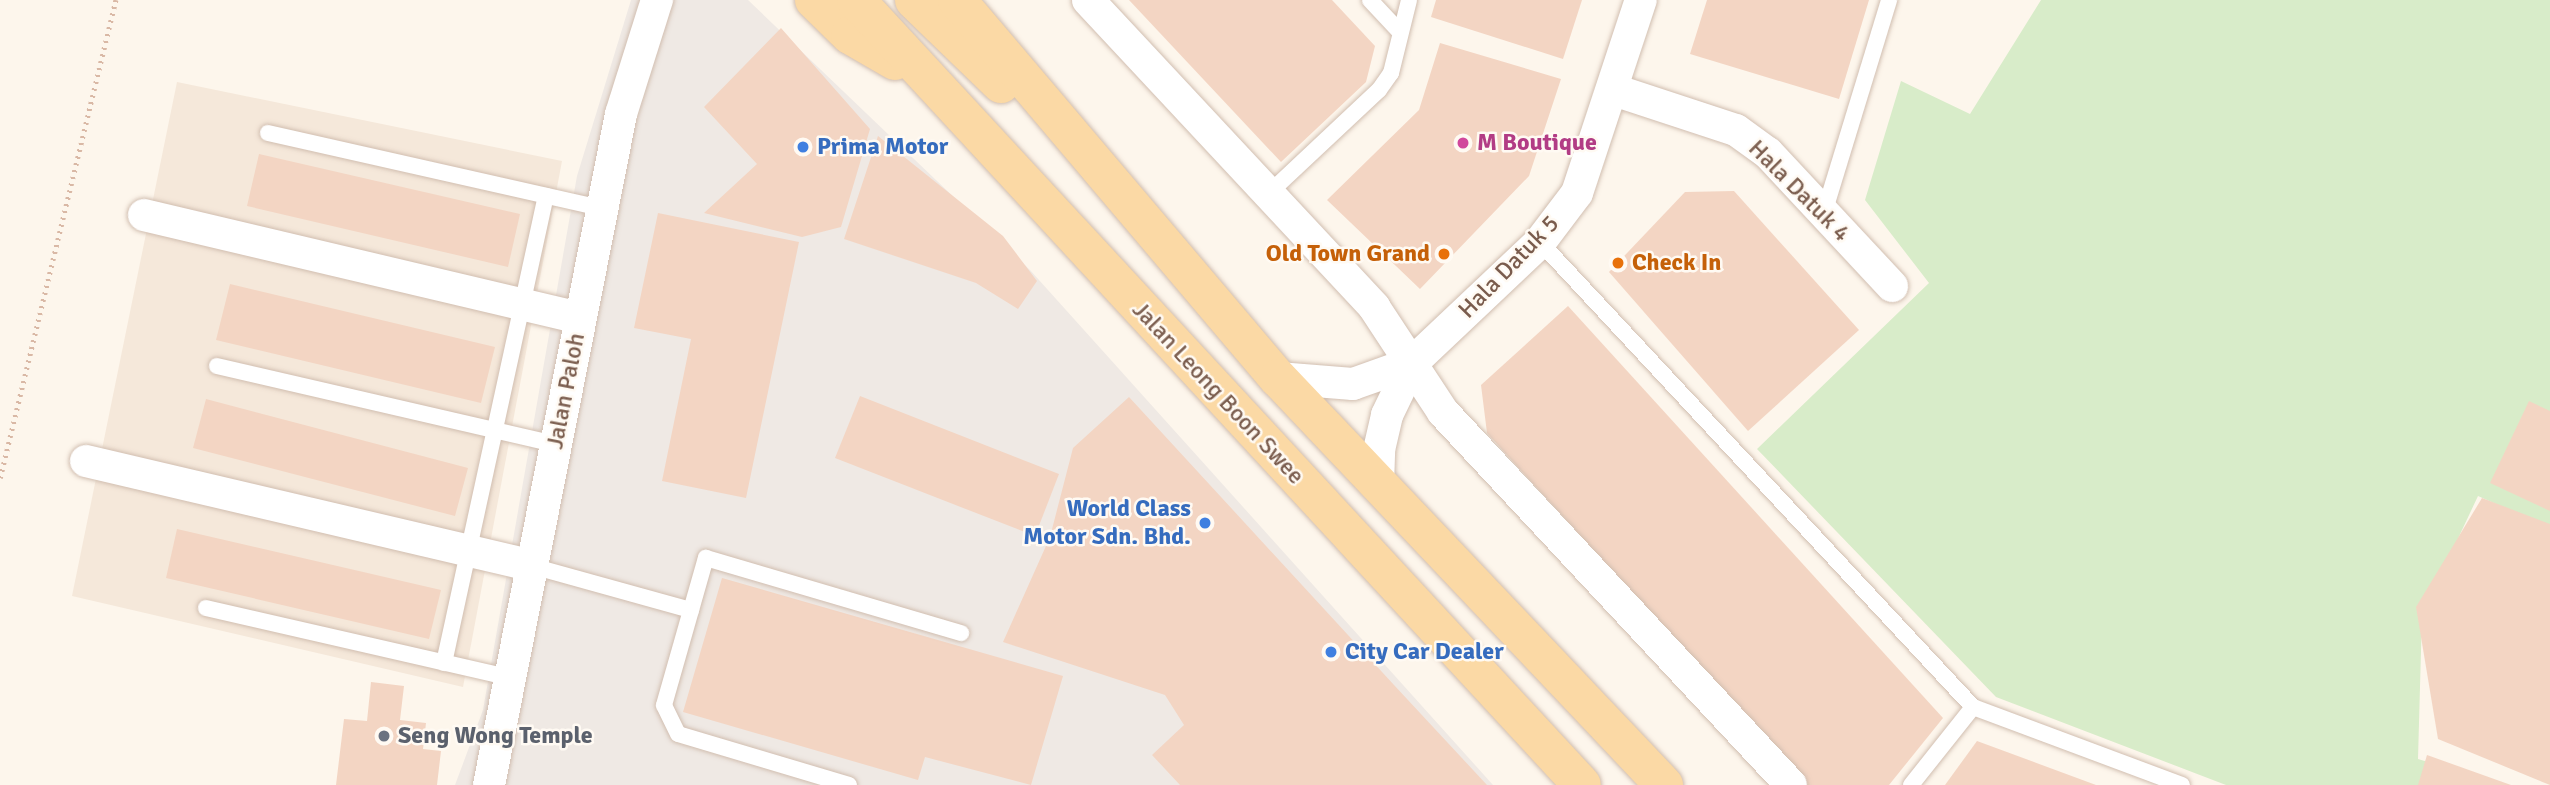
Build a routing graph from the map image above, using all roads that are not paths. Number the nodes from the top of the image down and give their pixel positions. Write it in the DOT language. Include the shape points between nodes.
graph roads {
  1 [pos="657,0"];
  2 [pos="814,0"];
  3 [pos="856,0"];
  4 [pos="914,0"];
  5 [pos="957,0"];
  6 [pos="1088,0"];
  7 [pos="1370,0"];
  8 [pos="1409,0"];
  9 [pos="1641,0"];
  10 [pos="1889,0"];
  11 [pos="1400,32"];
  12 [pos="921,76"];
  13 [pos="1614,90"];
  14 [pos="268,133"];
  15 [pos="1097,169"];
  16 [pos="1268,195"];
  17 [pos="547,196"];
  18 [pos="601,208"];
  19 [pos="1824,214"];
  20 [pos="144,215"];
  21 [pos="1540,242"];
  22 [pos="1892,286"];
  23 [pos="524,304"];
  24 [pos="579,318"];
  25 [pos="1412,363"];
  26 [pos="217,366"];
  27 [pos="1278,379"];
  28 [pos="495,430"];
  29 [pos="556,444"];
  30 [pos="86,461"];
  31 [pos="1378,484"];
  32 [pos="469,551"];
  33 [pos="532,566"];
  34 [pos="206,608"];
  35 [pos="691,610"];
  36 [pos="961,633"];
  37 [pos="444,663"];
  38 [pos="512,678"];
  39 [pos="1973,707"];
  40 [pos="489,785"];
  41 [pos="849,785"];
  42 [pos="1583,785"];
  43 [pos="1664,785"];
  44 [pos="1791,785"];
  45 [pos="1911,785"];
  46 [pos="2182,785"];
  1 -- 18 [label="street, Jalan Paloh" via="632,71"];
  2 -- 12 [label="main road" via="850,35"];
  3 -- 12 [label="main road, Jalan Leong Boon Swee"];
  4 -- 15 [label="main road"];
  5 -- 15 [label="main road"];
  6 -- 16 [label="street"];
  7 -- 11 [label="lane"];
  8 -- 11 [label="lane"];
  9 -- 13 [label="street, Hala Datuk 5"];
  10 -- 19 [label="lane"];
  11 -- 16 [label="lane" via="1391,73 1379,90"];
  12 -- 42 [label="main road, Jalan Leong Boon Swee"];
  13 -- 19 [label="street, Hala Datuk 4" via="1736,130 1768,153"];
  13 -- 21 [label="street, Hala Datuk 5" via="1577,193"];
  14 -- 17 [label="lane"];
  15 -- 27 [label="main road"];
  16 -- 25 [label="street" via="1374,307"];
  17 -- 18 [label="lane"];
  17 -- 23 [label="lane"];
  18 -- 24 [label="street, Jalan Paloh"];
  19 -- 22 [label="street, Hala Datuk 4"];
  20 -- 23 [label="street"];
  21 -- 25 [label="street, Hala Datuk 5"];
  21 -- 39 [label="lane"];
  23 -- 24 [label="street"];
  23 -- 28 [label="lane"];
  24 -- 29 [label="street, Jalan Paloh"];
  25 -- 27 [label="street, Hala Datuk 5" via="1353,384"];
  25 -- 31 [label="street, Hala Datuk 5" via="1387,415"];
  25 -- 44 [label="street" via="1443,412"];
  26 -- 28 [label="lane"];
  27 -- 31 [label="main road"];
  28 -- 29 [label="lane"];
  28 -- 32 [label="lane"];
  29 -- 33 [label="street, Jalan Paloh"];
  30 -- 32 [label="street"];
  31 -- 43 [label="main road"];
  32 -- 33 [label="street"];
  32 -- 37 [label="lane"];
  33 -- 35 [label="lane"];
  33 -- 38 [label="street, Jalan Paloh"];
  34 -- 37 [label="lane"];
  35 -- 36 [label="lane" via="706,558"];
  35 -- 41 [label="lane" via="664,705 678,734"];
  37 -- 38 [label="lane"];
  38 -- 40 [label="street, Jalan Paloh"];
  39 -- 45 [label="lane"];
  39 -- 46 [label="lane"];
}
